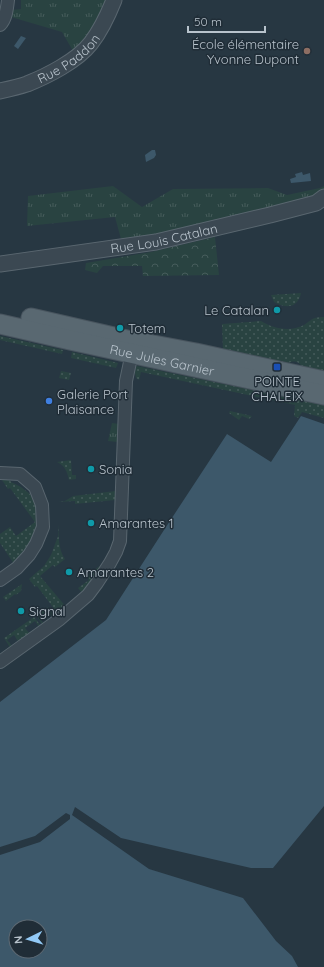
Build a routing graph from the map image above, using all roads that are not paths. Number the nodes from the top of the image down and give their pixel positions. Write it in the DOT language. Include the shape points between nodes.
graph roads {
  1 [pos="8,0"];
  2 [pos="114,0"];
  3 [pos="0,25"];
  4 [pos="0,91"];
  5 [pos="324,197"];
  6 [pos="0,264"];
  7 [pos="0,311"];
  8 [pos="0,319"];
  9 [pos="0,324"];
  10 [pos="25,329"];
  11 [pos="129,347"];
  12 [pos="324,381"];
  13 [pos="324,395"];
  14 [pos="0,473"];
  15 [pos="0,580"];
  16 [pos="0,662"];
  1 -- 3 [label="street"];
  2 -- 4 [label="street, Rue Paddon" via="108,16 90,44 75,58 26,84"];
  5 -- 6 [label="street, Rue Louis Catalan" via="316,203 156,242"];
  7 -- 11 [label="main road, Rue Jules Garnier"];
  8 -- 10 [label="street" via="16,323"];
  9 -- 10 [label="main road, Rue Jules Garnier"];
  10 -- 11 [label="main road, Rue Jules Garnier"];
  11 -- 12 [label="main road, Rue Jules Garnier" via="185,351"];
  11 -- 13 [label="main road, Rue Jules Garnier"];
  11 -- 16 [label="street" via="120,541 116,552 88,595 60,619"];
  14 -- 15 [label="street" via="20,474 35,487 42,505 43,522 36,544 29,555 18,568"];
}
